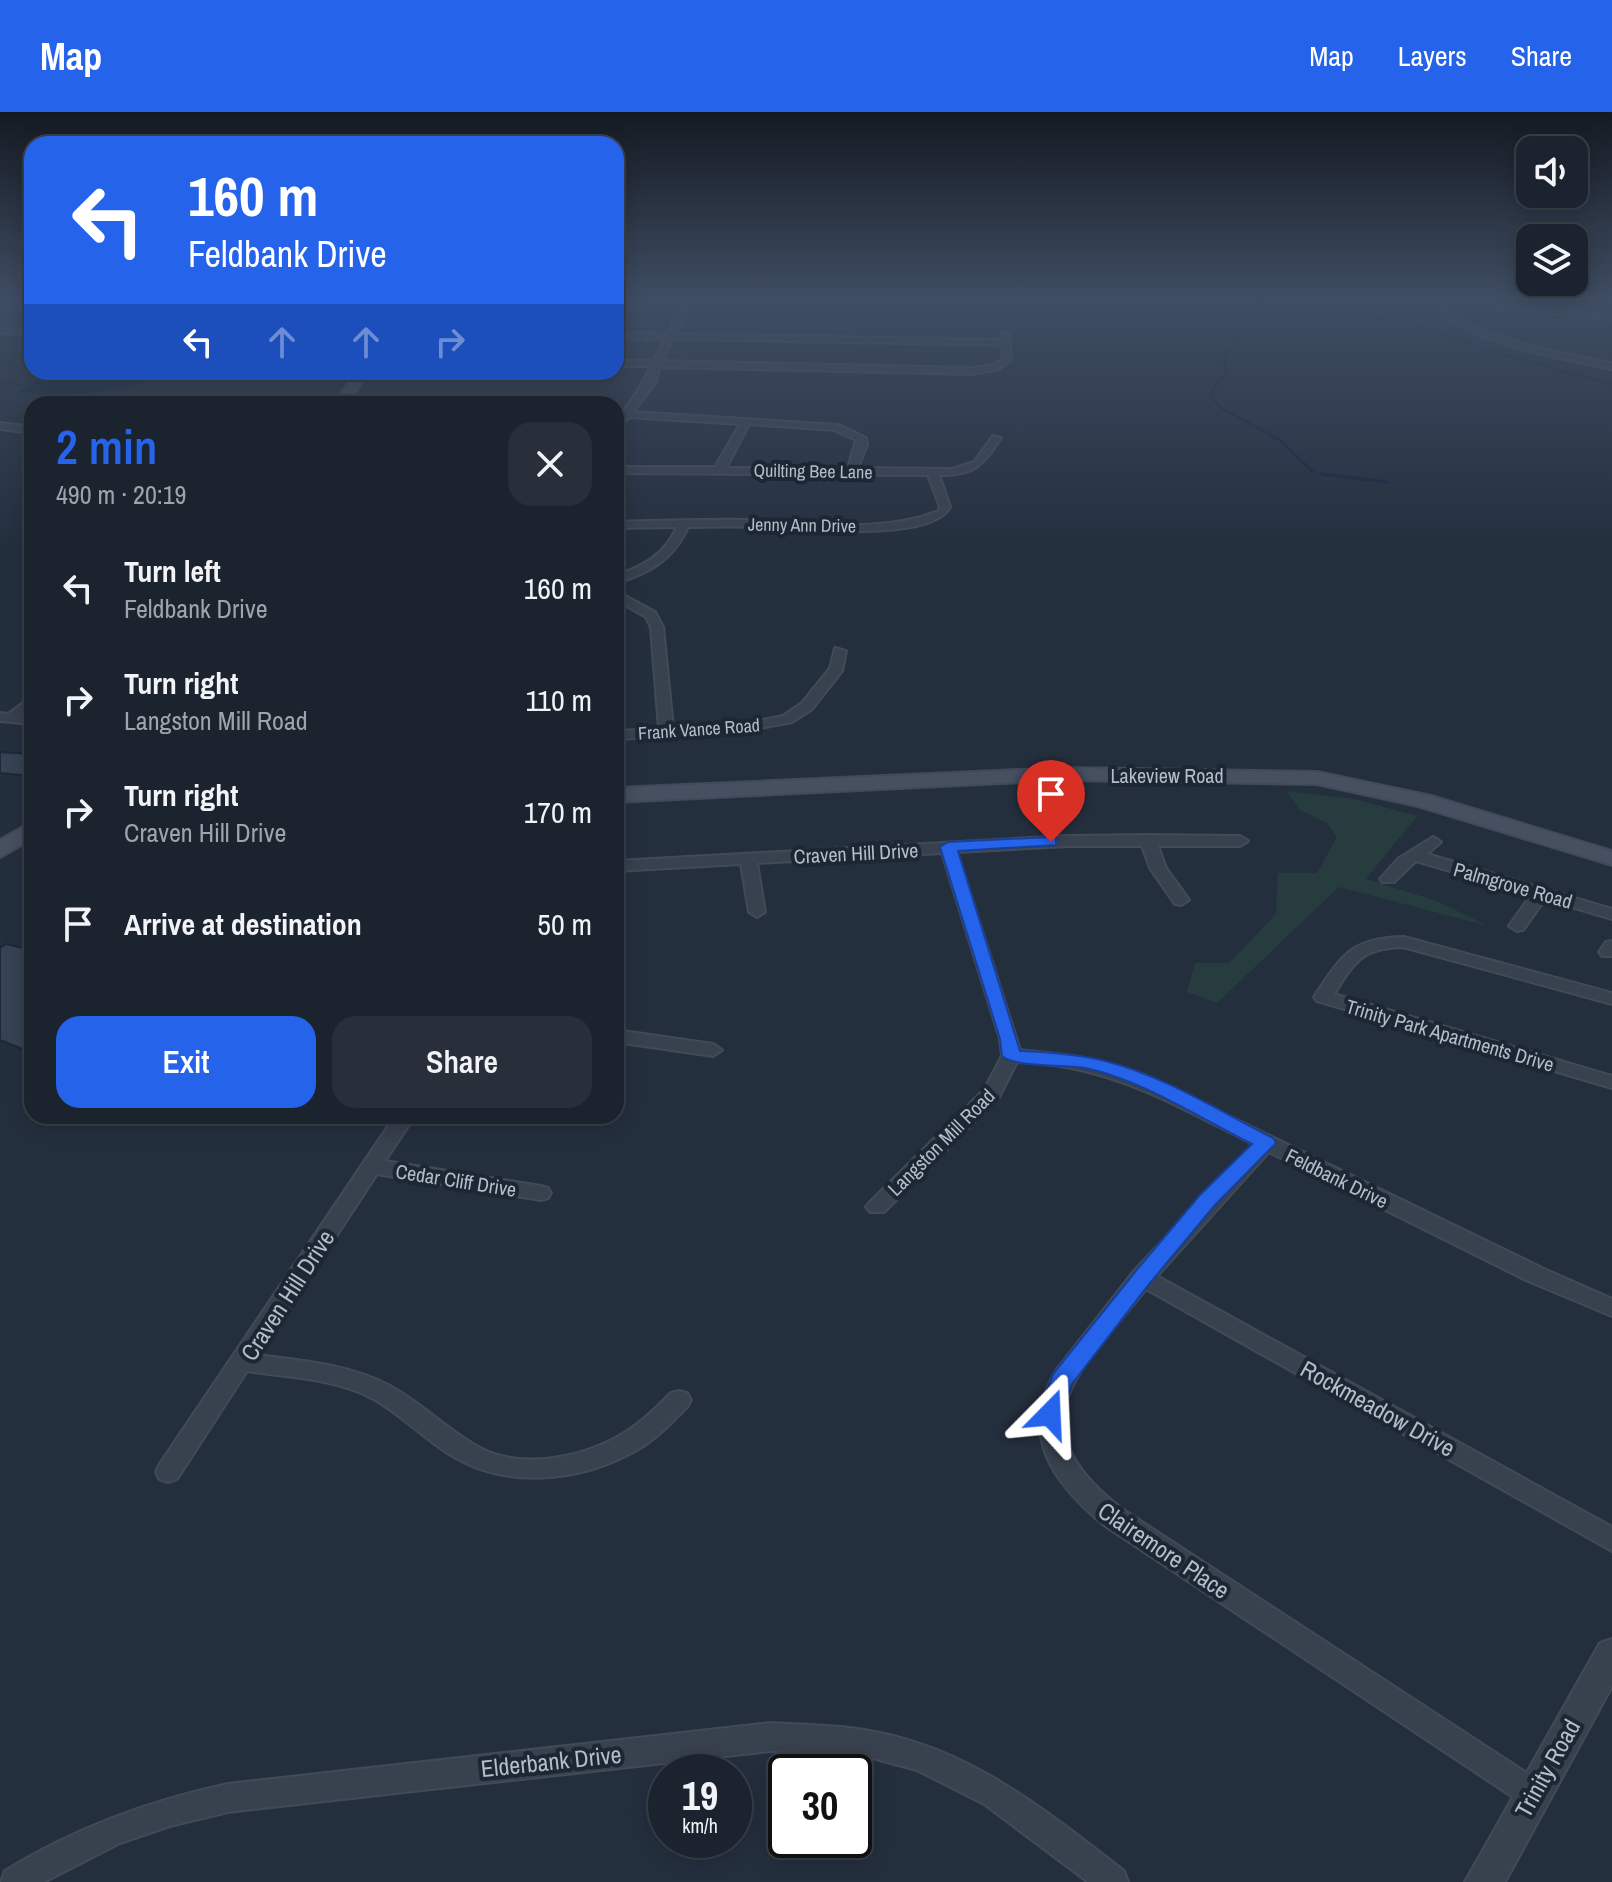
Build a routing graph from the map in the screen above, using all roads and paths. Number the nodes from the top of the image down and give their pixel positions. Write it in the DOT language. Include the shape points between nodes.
graph roads {
  1 [pos="651,381"];
  2 [pos="627,414"];
  3 [pos="624,418"];
  4 [pos="747,420"];
  5 [pos="0,426"];
  6 [pos="24,429"];
  7 [pos="996,438"];
  8 [pos="624,470"];
  9 [pos="719,470"];
  10 [pos="852,472"];
  11 [pos="933,474"];
  12 [pos="684,524"];
  13 [pos="624,525"];
  14 [pos="624,576"];
  15 [pos="624,600"];
  16 [pos="840,651"];
  17 [pos="24,705"];
  18 [pos="5,717"];
  19 [pos="666,732"];
  20 [pos="624,735"];
  21 [pos="624,795"];
  22 [pos="24,834"];
  23 [pos="1148,840"];
  24 [pos="1240,841"];
  25 [pos="1433,842"];
  26 [pos="948,847"];
  27 [pos="0,850"];
  28 [pos="1414,855"];
  29 [pos="1612,858"];
  30 [pos="748,859"];
  31 [pos="624,866"];
  32 [pos="1388,879"];
  33 [pos="1542,892"];
  34 [pos="1181,900"];
  35 [pos="757,912"];
  36 [pos="1612,914"];
  37 [pos="1517,926"];
  38 [pos="1612,999"];
  39 [pos="624,1037"];
  40 [pos="713,1050"];
  41 [pos="1011,1056"];
  42 [pos="1612,1082"];
  43 [pos="400,1124"];
  44 [pos="1266,1143"];
  45 [pos="372,1166"];
  46 [pos="541,1193"];
  47 [pos="877,1207"];
  48 [pos="1142,1277"];
  49 [pos="1612,1308"];
  50 [pos="244,1362"];
  51 [pos="679,1400"];
  52 [pos="168,1472"];
  53 [pos="1612,1540"];
  54 [pos="1612,1654"];
  55 [pos="1532,1793"];
  56 [pos="16,1882"];
  57 [pos="1113,1882"];
  58 [pos="1484,1882"];
  1 -- 2 [label="street"];
  2 -- 3 [label="street"];
  2 -- 4 [label="street"];
  4 -- 9 [label="street"];
  4 -- 10 [label="street" via="818,424 852,432 862,444"];
  5 -- 6 [label="street"];
  7 -- 11 [label="street, Quilting Bee Lane" via="978,464"];
  8 -- 9 [label="street, Quilting Bee Lane"];
  9 -- 10 [label="street, Quilting Bee Lane"];
  10 -- 11 [label="street, Quilting Bee Lane"];
  11 -- 12 [label="street, Jenny Ann Drive" via="945,507 919,523"];
  12 -- 13 [label="street, Jenny Ann Drive"];
  12 -- 14 [label="street" via="669,553"];
  15 -- 19 [label="street" via="651,615 657,627"];
  16 -- 19 [label="street, Frank Vance Road" via="837,668 807,706 787,719 746,728"];
  17 -- 18 [label="street"];
  19 -- 20 [label="street, Frank Vance Road"];
  21 -- 29 [label="main road, Lakeview Road" via="1065,774 1305,777 1423,801"];
  22 -- 27 [label="main road"];
  23 -- 24 [label="street, Craven Hill Drive"];
  23 -- 26 [label="street, Craven Hill Drive"];
  23 -- 34 [label="street" via="1158,868"];
  25 -- 28 [label="street"];
  26 -- 30 [label="street, Craven Hill Drive"];
  26 -- 41 [label="street"];
  28 -- 32 [label="street"];
  28 -- 33 [label="street, Palmgrove Road"];
  30 -- 31 [label="street, Craven Hill Drive"];
  30 -- 35 [label="street"];
  33 -- 36 [label="street, Palmgrove Road"];
  33 -- 37 [label="street"];
  38 -- 42 [label="street, Trinity Park Apartments Drive" via="1404,942 1378,942 1353,953 1323,997"];
  39 -- 40 [label="street"];
  41 -- 44 [label="street, Feldbank Drive" via="1103,1066"];
  41 -- 47 [label="street, Langston Mill Road" via="992,1093"];
  43 -- 45 [label="street, Craven Hill Drive"];
  44 -- 48 [label="street, Clairemore Place" via="1207,1200"];
  44 -- 49 [label="street, Feldbank Drive"];
  45 -- 46 [label="street, Cedar Cliff Drive"];
  45 -- 50 [label="street, Craven Hill Drive"];
  48 -- 53 [label="street, Rockmeadow Drive"];
  48 -- 55 [label="street, Clairemore Place" via="1055,1393 1052,1438 1067,1473 1113,1517"];
  50 -- 51 [label="street" via="368,1385 455,1447 498,1465 521,1468 557,1467 606,1455 648,1430"];
  50 -- 52 [label="street, Craven Hill Drive"];
  54 -- 55 [label="street, Trinity Road"];
  55 -- 58 [label="street, Trinity Road"];
  56 -- 57 [label="street, Elderbank Drive" via="106,1831 167,1810 228,1798 771,1737 877,1744 952,1769 1017,1806"];
}
